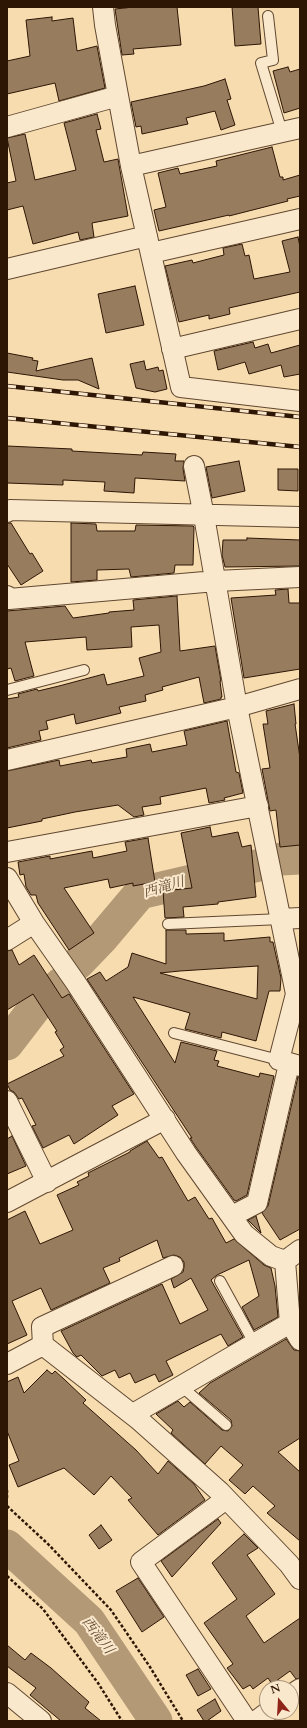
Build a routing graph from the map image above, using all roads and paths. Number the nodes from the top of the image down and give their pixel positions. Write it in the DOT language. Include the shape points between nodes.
graph roads {
  1 [pos="103,7"];
  2 [pos="268,16"];
  3 [pos="118,96"];
  4 [pos="7,127"];
  5 [pos="291,130"];
  6 [pos="131,166"];
  7 [pos="300,219"];
  8 [pos="149,244"];
  9 [pos="7,269"];
  10 [pos="300,319"];
  11 [pos="172,348"];
  12 [pos="300,401"];
  13 [pos="194,466"];
  14 [pos="7,512"];
  15 [pos="204,516"];
  16 [pos="300,518"];
  17 [pos="300,577"];
  18 [pos="216,581"];
  19 [pos="7,596"];
  20 [pos="84,670"];
  21 [pos="300,689"];
  22 [pos="7,690"];
  23 [pos="237,707"];
  24 [pos="7,760"];
  25 [pos="258,806"];
  26 [pos="7,852"];
  27 [pos="7,878"];
  28 [pos="291,919"];
  29 [pos="34,924"];
  30 [pos="168,924"];
  31 [pos="7,940"];
  32 [pos="298,996"];
  33 [pos="174,1033"];
  34 [pos="290,1063"];
  35 [pos="7,1101"];
  36 [pos="165,1119"];
  37 [pos="47,1182"];
  38 [pos="7,1202"];
  39 [pos="232,1216"];
  40 [pos="292,1256"];
  41 [pos="173,1266"];
  42 [pos="220,1281"];
  43 [pos="290,1323"];
  44 [pos="300,1340"];
  45 [pos="254,1343"];
  46 [pos="43,1345"];
  47 [pos="7,1364"];
  48 [pos="181,1386"];
  49 [pos="132,1414"];
  50 [pos="226,1425"];
  51 [pos="7,1490"];
  52 [pos="226,1499"];
  53 [pos="7,1500"];
  54 [pos="7,1506"];
  55 [pos="7,1576"];
  56 [pos="300,1579"];
  57 [pos="7,1693"];
  58 [pos="41,1721"];
  59 [pos="122,1721"];
  60 [pos="183,1721"];
  61 [pos="247,1721"];
  1 -- 3 [label="street"];
  2 -- 5 [label="lane" via="273,60 262,63"];
  3 -- 4 [label="street"];
  3 -- 6 [label="street"];
  5 -- 6 [label="street"];
  6 -- 8 [label="street"];
  7 -- 8 [label="street"];
  8 -- 9 [label="street"];
  8 -- 11 [label="street"];
  10 -- 11 [label="street"];
  11 -- 12 [label="street" via="181,387"];
  13 -- 15 [label="street"];
  14 -- 15 [label="street" via="10,510"];
  15 -- 16 [label="street"];
  15 -- 18 [label="street"];
  17 -- 18 [label="street"];
  18 -- 19 [label="street" via="9,599"];
  18 -- 23 [label="street"];
  20 -- 22 [label="lane"];
  21 -- 23 [label="street"];
  23 -- 24 [label="street"];
  23 -- 25 [label="street"];
  25 -- 26 [label="street"];
  25 -- 28 [label="street"];
  27 -- 29 [label="street"];
  28 -- 30 [label="lane"];
  28 -- 32 [label="street"];
  29 -- 31 [label="street"];
  29 -- 36 [label="street"];
  32 -- 34 [label="street"];
  33 -- 34 [label="lane"];
  34 -- 39 [label="street" via="257,1204"];
  35 -- 37 [label="street"];
  36 -- 37 [label="street"];
  36 -- 39 [label="street" via="186,1153"];
  37 -- 38 [label="street"];
  39 -- 40 [label="street" via="244,1234 271,1256"];
  40 -- 43 [label="street"];
  41 -- 46 [label="street" via="42,1327"];
  42 -- 45 [label="lane"];
  43 -- 44 [label="street"];
  43 -- 45 [label="street"];
  45 -- 48 [label="street"];
  46 -- 47 [label="street"];
  46 -- 49 [label="street"];
  48 -- 49 [label="street"];
  48 -- 50 [label="lane"];
  49 -- 52 [label="street"];
  51 -- 53 [label="path"];
  52 -- 56 [label="street" via="289,1564"];
  52 -- 61 [label="street" via="141,1562"];
  54 -- 60 [label="path" via="48,1544 111,1610 150,1666"];
  55 -- 59 [label="path" via="43,1610 98,1683"];
  57 -- 58 [label="street"];
}
